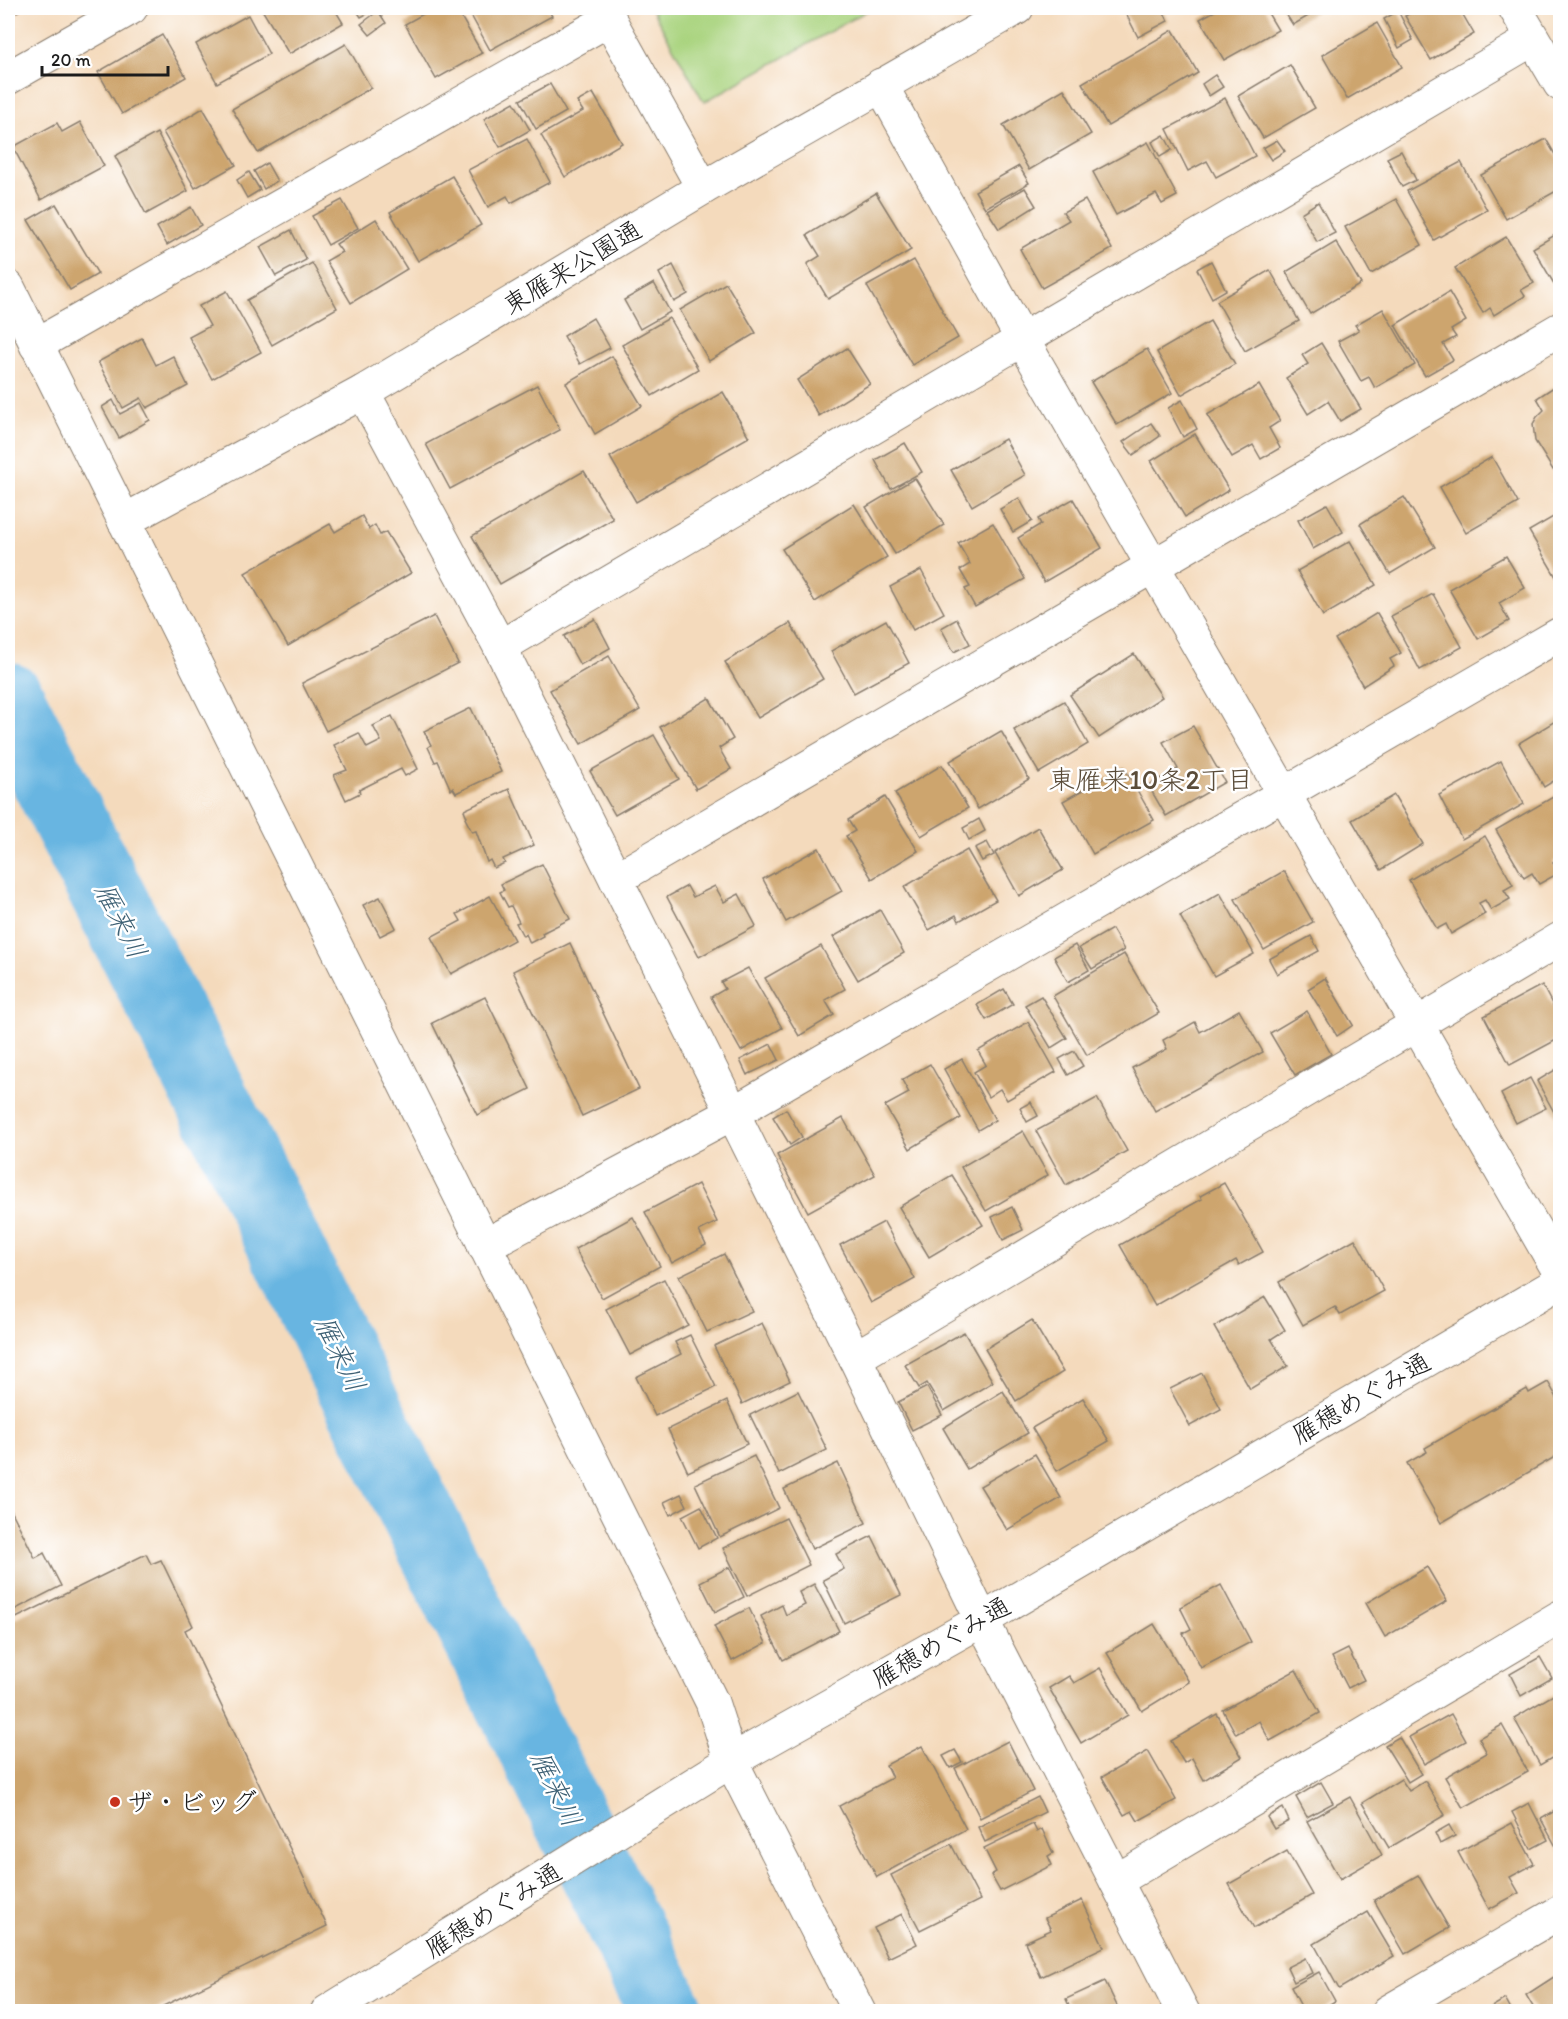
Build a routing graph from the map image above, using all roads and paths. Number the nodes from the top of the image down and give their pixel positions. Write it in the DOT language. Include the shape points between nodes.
graph roads {
  1 [pos="131,8"];
  2 [pos="1017,8"];
  3 [pos="1515,8"];
  4 [pos="606,13"];
  5 [pos="1533,39"];
  6 [pos="8,78"];
  7 [pos="1560,84"];
  8 [pos="881,85"];
  9 [pos="703,188"];
  10 [pos="8,287"];
  11 [pos="1560,329"];
  12 [pos="1022,339"];
  13 [pos="36,345"];
  14 [pos="363,392"];
  15 [pos="124,521"];
  16 [pos="1153,566"];
  17 [pos="1560,634"];
  18 [pos="500,647"];
  19 [pos="1284,794"];
  20 [pos="616,879"];
  21 [pos="1560,939"];
  22 [pos="1418,1022"];
  23 [pos="733,1113"];
  24 [pos="484,1246"];
  25 [pos="1560,1273"];
  26 [pos="1560,1282"];
  27 [pos="855,1358"];
  28 [pos="1560,1617"];
  29 [pos="982,1620"];
  30 [pos="732,1761"];
  31 [pos="1116,1881"];
  32 [pos="1560,1911"];
  33 [pos="327,2012"];
  34 [pos="859,2012"];
  35 [pos="1183,2012"];
  36 [pos="1388,2012"];
  1 -- 6 [label="street"];
  2 -- 8 [label="street, 東雁来公園通"];
  3 -- 5 [label="street"];
  4 -- 9 [label="street"];
  4 -- 13 [label="street"];
  5 -- 7 [label="street"];
  5 -- 12 [label="street"];
  8 -- 9 [label="street, 東雁来公園通"];
  8 -- 12 [label="street"];
  9 -- 14 [label="street, 東雁来公園通"];
  10 -- 13 [label="street"];
  11 -- 16 [label="street"];
  12 -- 16 [label="street"];
  12 -- 18 [label="street"];
  13 -- 15 [label="street"];
  14 -- 15 [label="street, 東雁来公園通"];
  14 -- 18 [label="street"];
  15 -- 24 [label="street"];
  16 -- 19 [label="street"];
  16 -- 20 [label="street"];
  17 -- 19 [label="street"];
  18 -- 20 [label="street"];
  19 -- 22 [label="street"];
  19 -- 23 [label="street"];
  20 -- 23 [label="street"];
  21 -- 22 [label="street"];
  22 -- 25 [label="street"];
  22 -- 27 [label="street"];
  23 -- 24 [label="street"];
  23 -- 27 [label="street"];
  24 -- 30 [label="street" via="712,1702"];
  26 -- 29 [label="street, 雁穂めぐみ通"];
  27 -- 29 [label="street"];
  28 -- 31 [label="street"];
  29 -- 30 [label="street, 雁穂めぐみ通"];
  29 -- 31 [label="street"];
  30 -- 33 [label="street, 雁穂めぐみ通"];
  30 -- 34 [label="street"];
  31 -- 35 [label="street"];
  32 -- 36 [label="street"];
}
